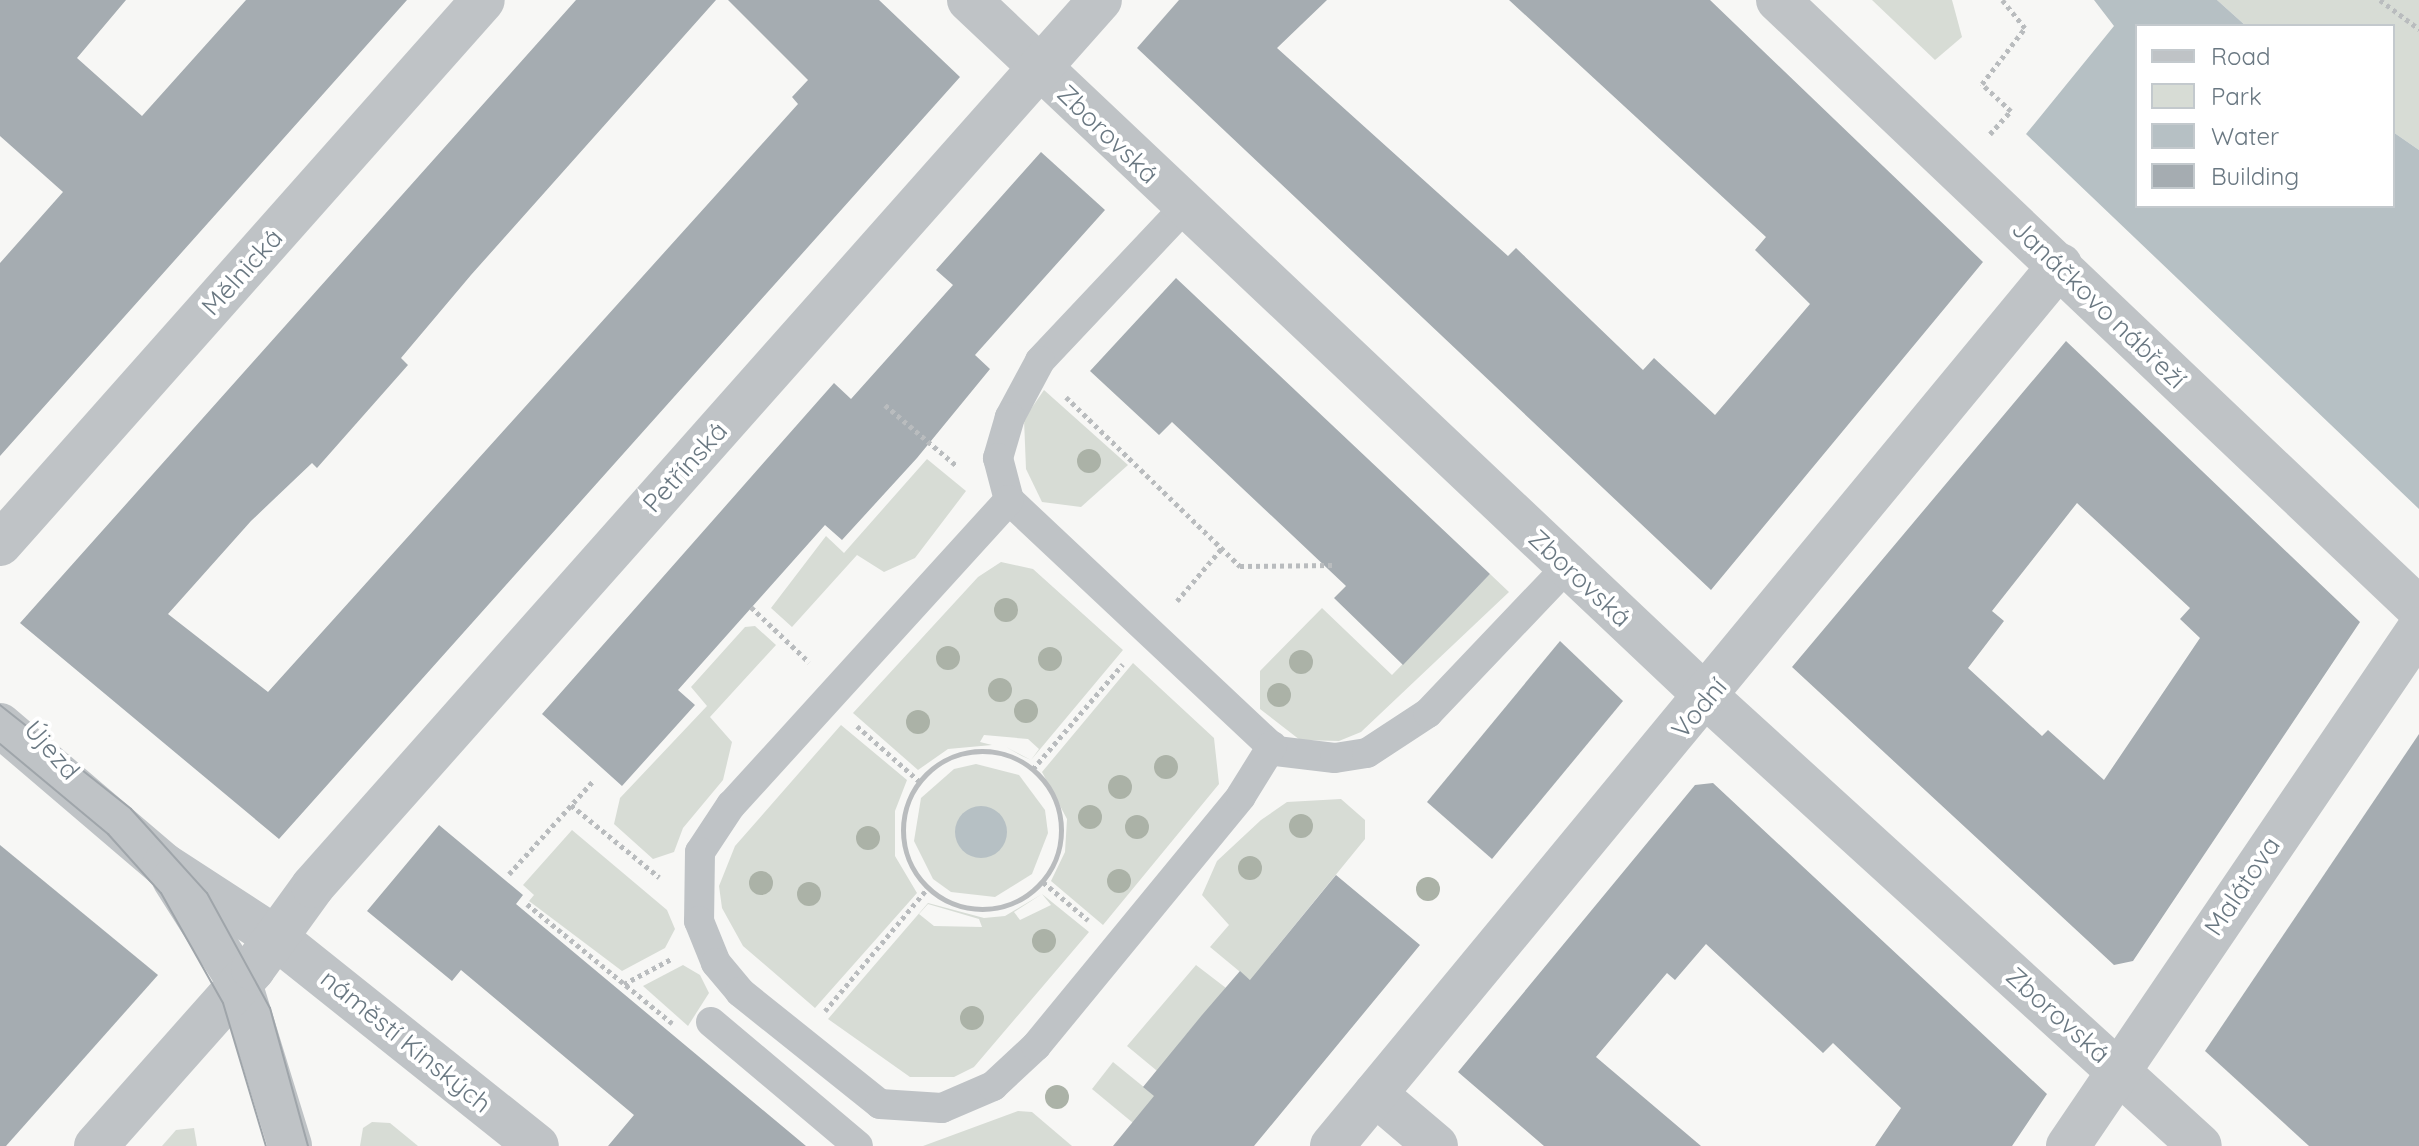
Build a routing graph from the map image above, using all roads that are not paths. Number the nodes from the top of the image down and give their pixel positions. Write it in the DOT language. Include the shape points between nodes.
graph roads {
  1 [pos="483,0"];
  2 [pos="969,0"];
  3 [pos="1100,0"];
  4 [pos="1778,0"];
  5 [pos="1039,68"];
  6 [pos="1184,208"];
  7 [pos="2060,265"];
  8 [pos="1006,489"];
  9 [pos="0,544"];
  10 [pos="1568,566"];
  11 [pos="2419,609"];
  12 [pos="2419,629"];
  13 [pos="0,692"];
  14 [pos="1708,698"];
  15 [pos="0,725"];
  16 [pos="1272,746"];
  17 [pos="103,809"];
  18 [pos="164,865"];
  19 [pos="275,937"];
  20 [pos="240,983"];
  21 [pos="711,1022"];
  22 [pos="799,1042"];
  23 [pos="2123,1073"];
  24 [pos="772,1074"];
  25 [pos="1375,1094"];
  26 [pos="96,1146"];
  27 [pos="290,1146"];
  28 [pos="537,1146"];
  29 [pos="858,1146"];
  30 [pos="1332,1146"];
  31 [pos="1436,1146"];
  32 [pos="2068,1146"];
  33 [pos="2200,1146"];
  1 -- 9 [label="street, Mělnická"];
  2 -- 5 [label="street, Zborovská"];
  3 -- 5 [label="street, Petřínská"];
  4 -- 7 [label="street, Janáčkovo nábřeží"];
  5 -- 6 [label="street, Zborovská"];
  5 -- 19 [label="street, Petřínská"];
  6 -- 8 [label="lane" via="1037,368 1010,417 998,458"];
  6 -- 10 [label="street, Zborovská"];
  7 -- 11 [label="street, Janáčkovo nábřeží"];
  7 -- 14 [label="street, Vodní"];
  8 -- 16 [label="lane"];
  8 -- 22 [label="lane" via="731,805 700,852 707,940 740,992"];
  10 -- 14 [label="street, Zborovská"];
  10 -- 16 [label="lane" via="1428,713 1367,753 1335,758"];
  12 -- 23 [label="street, Malátova" via="2153,1015"];
  13 -- 17 [label="street, Újezd"];
  14 -- 23 [label="street, Zborovská"];
  14 -- 25 [label="street, Vodní"];
  15 -- 17 [label="street, Újezd"];
  16 -- 22 [label="lane" via="1241,796 1118,946 993,1086 942,1108 880,1104"];
  17 -- 18 [label="street, Újezd"];
  18 -- 19 [label="street, Újezd"];
  18 -- 20 [label="street, Újezd"];
  19 -- 20 [label="street, Petřínská"];
  19 -- 28 [label="street, náměstí Kinských"];
  20 -- 26 [label="street"];
  20 -- 27 [label="street"];
  21 -- 24 [label="lane"];
  22 -- 24 [label="lane"];
  23 -- 32 [label="street, Malátova"];
  23 -- 33 [label="street, Zborovská"];
  24 -- 29 [label="lane"];
  25 -- 30 [label="street, Vodní"];
  25 -- 31 [label="street"];
}
